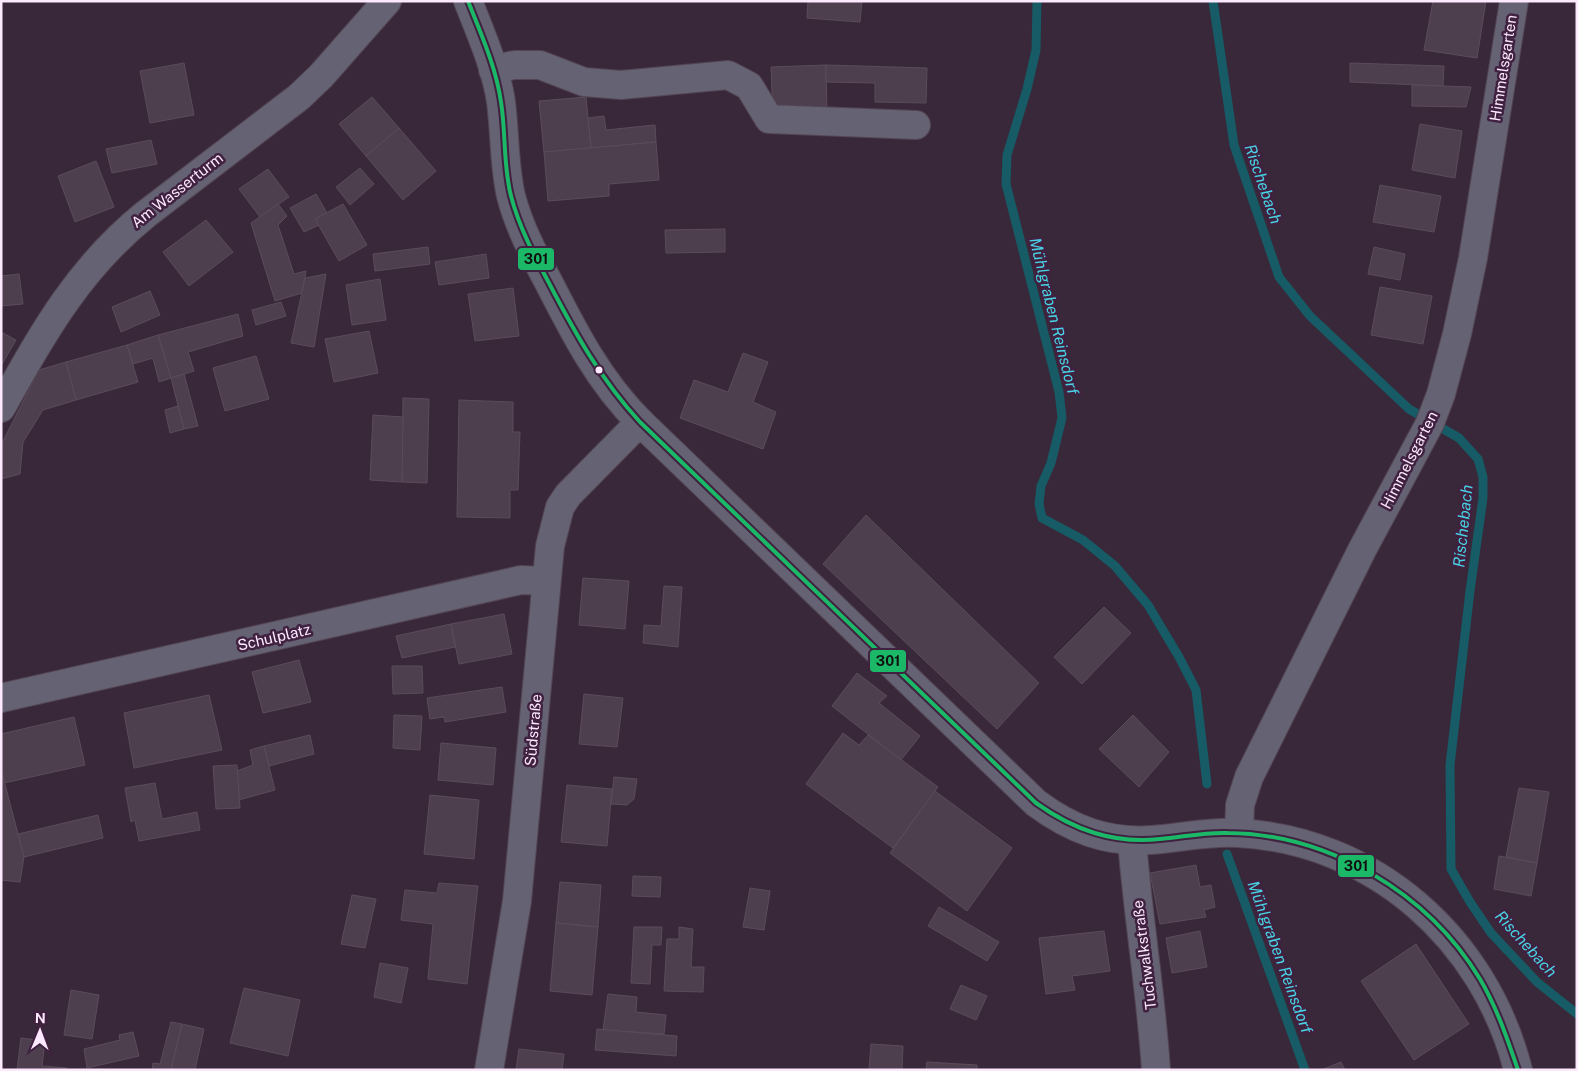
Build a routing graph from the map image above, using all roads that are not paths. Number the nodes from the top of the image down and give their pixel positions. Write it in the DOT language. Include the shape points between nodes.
graph roads {
  1 [pos="387,1"];
  2 [pos="468,1"];
  3 [pos="1514,1"];
  4 [pos="493,70"];
  5 [pos="916,124"];
  6 [pos="1,408"];
  7 [pos="640,422"];
  8 [pos="546,581"];
  9 [pos="1,698"];
  10 [pos="1238,833"];
  11 [pos="1132,841"];
  12 [pos="489,1070"];
  13 [pos="1156,1070"];
  14 [pos="1518,1070"];
  1 -- 6 [label="street, Am Wasserturm" via="299,97 146,214 102,254 62,304"];
  2 -- 4 [label="street"];
  3 -- 10 [label="street, Himmelsgarten" via="1467,294 1441,394 1430,423 1362,550 1249,777 1240,805"];
  4 -- 5 [label="street" via="514,65 540,65 584,82 621,85 728,76 749,86 769,119"];
  4 -- 7 [label="street" via="500,100 511,193 523,233 578,340 604,381"];
  7 -- 8 [label="street, Südstraße" via="560,507"];
  7 -- 11 [label="street" via="1036,803 1056,818 1082,830"];
  8 -- 9 [label="street, Schulplatz" via="521,580"];
  8 -- 12 [label="street, Südstraße" via="517,901"];
  10 -- 11 [label="street"];
  10 -- 14 [label="street" via="1271,836 1322,849 1371,872 1415,902 1448,935 1476,972 1488,992"];
  11 -- 13 [label="street, Tuchwalkstraße"];
}
